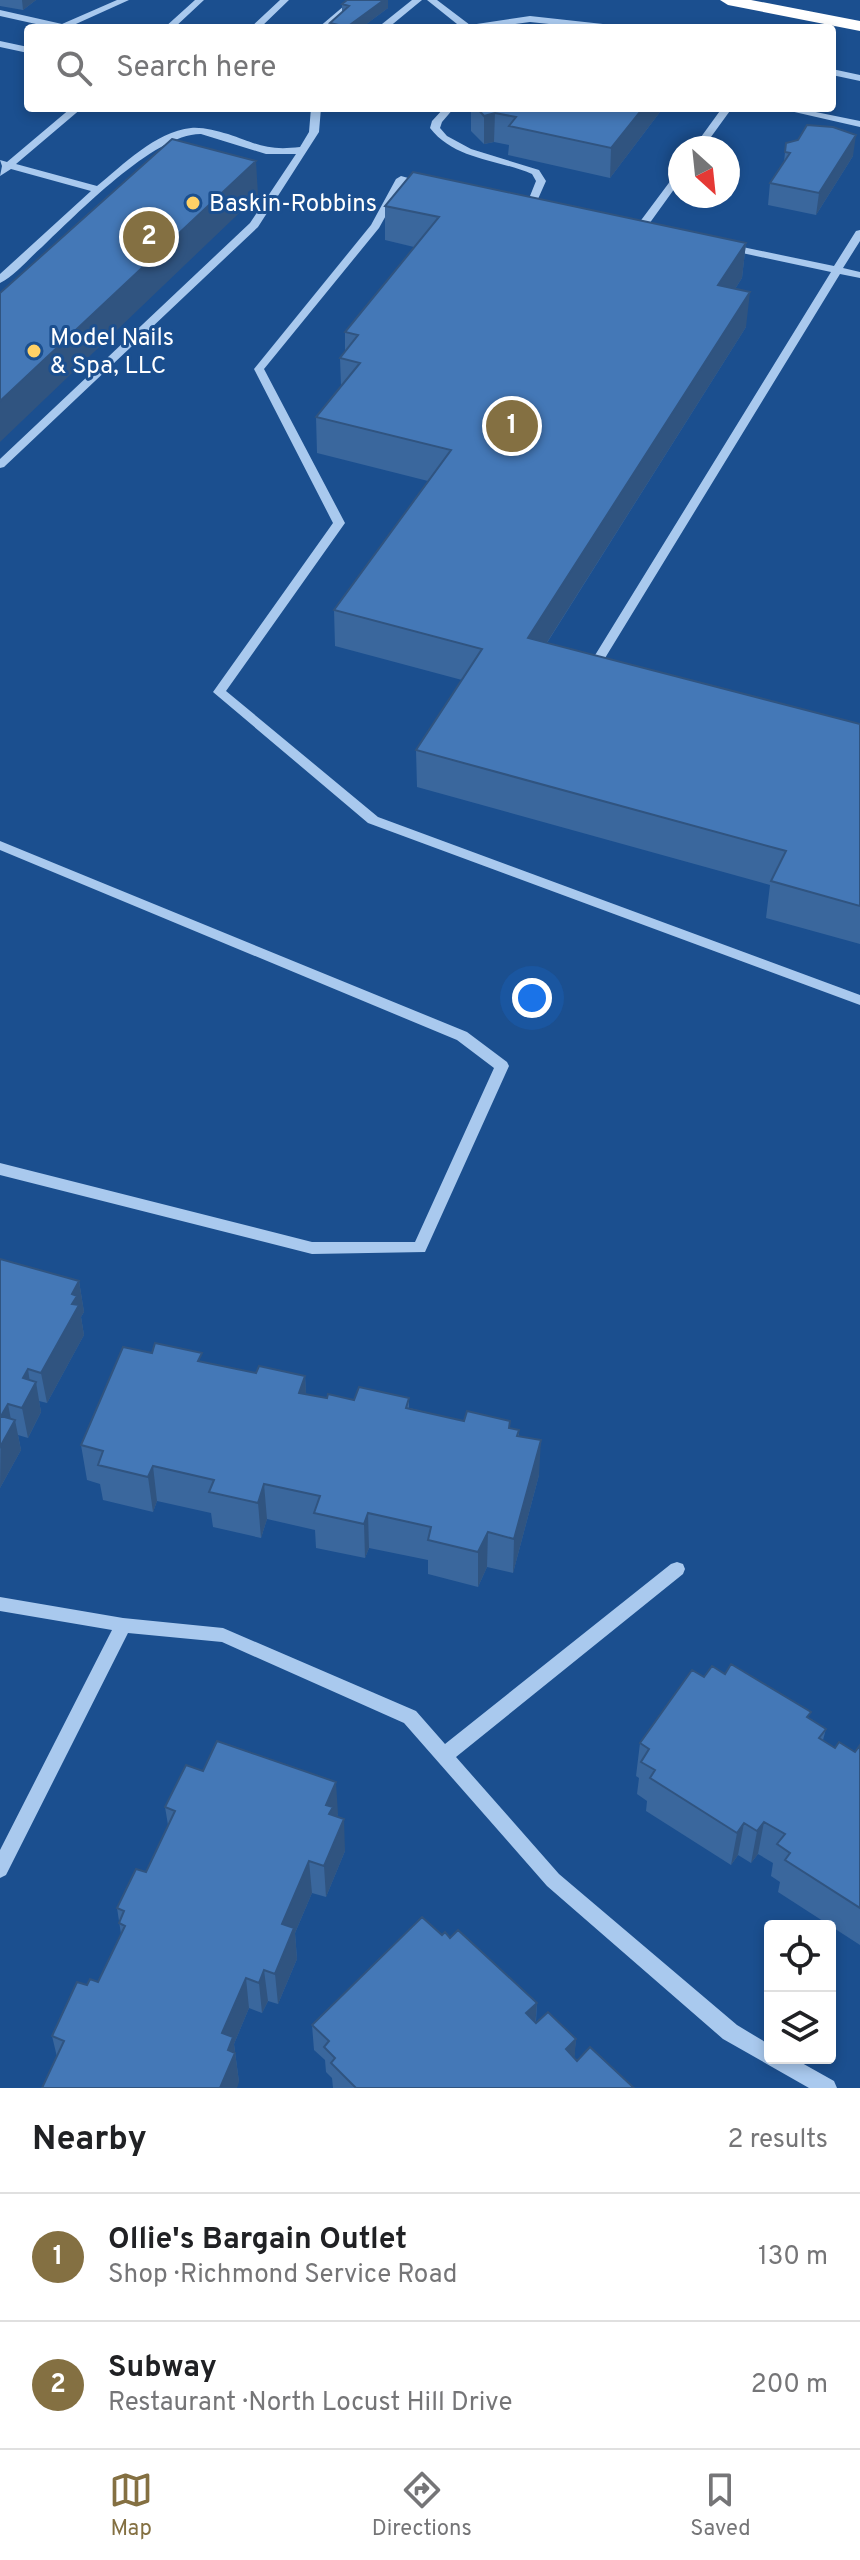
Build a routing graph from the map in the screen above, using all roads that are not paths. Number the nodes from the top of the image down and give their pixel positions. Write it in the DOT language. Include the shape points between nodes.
graph roads {
  1 [pos="125,0"];
  2 [pos="200,0"];
  3 [pos="285,0"];
  4 [pos="356,0"];
  5 [pos="418,0"];
  6 [pos="431,0"];
  7 [pos="728,0"];
  8 [pos="0,13"];
  9 [pos="47,24"];
  10 [pos="67,24"];
  11 [pos="173,24"];
  12 [pos="259,24"];
  13 [pos="328,24"];
  14 [pos="387,24"];
  15 [pos="463,24"];
  16 [pos="523,24"];
  17 [pos="583,24"];
  18 [pos="860,26"];
  19 [pos="0,44"];
  20 [pos="24,49"];
  21 [pos="836,73"];
  22 [pos="860,78"];
  23 [pos="72,112"];
  24 [pos="316,112"];
  25 [pos="445,112"];
  26 [pos="724,112"];
  27 [pos="802,112"];
  28 [pos="860,124"];
  29 [pos="707,136"];
  30 [pos="303,150"];
  31 [pos="5,164"];
  32 [pos="0,173"];
  33 [pos="444,188"];
  34 [pos="99,190"];
  35 [pos="668,190"];
  36 [pos="516,203"];
  37 [pos="531,206"];
  38 [pos="546,209"];
  39 [pos="624,226"];
  40 [pos="640,229"];
  41 [pos="655,232"];
  42 [pos="860,233"];
  43 [pos="716,245"];
  44 [pos="837,270"];
  45 [pos="860,275"];
  46 [pos="0,280"];
  47 [pos="0,465"];
  48 [pos="609,669"];
  49 [pos="0,845"];
  50 [pos="860,1000"];
  51 [pos="0,1169"];
  52 [pos="677,1569"];
  53 [pos="0,1604"];
  54 [pos="123,1625"];
  55 [pos="444,1756"];
  56 [pos="0,1869"];
  57 [pos="764,2052"];
  58 [pos="784,2064"];
  59 [pos="827,2088"];
  1 -- 10 [label="street"];
  2 -- 11 [label="street"];
  3 -- 12 [label="street"];
  4 -- 13 [label="street"];
  5 -- 14 [label="street"];
  6 -- 15 [label="street"];
  7 -- 18 [label="highway"];
  8 -- 9 [label="street"];
  16 -- 17 [label="street"];
  19 -- 20 [label="street"];
  21 -- 22 [label="street"];
  23 -- 31 [label="street"];
  24 -- 30 [label="street" via="314,132"];
  25 -- 37 [label="street" via="435,128 441,137 536,172 541,181"];
  26 -- 29 [label="street"];
  27 -- 28 [label="street"];
  30 -- 34 [label="street" via="268,152 236,137 190,131 165,137"];
  30 -- 47 [label="street" via="254,225"];
  31 -- 32 [label="street"];
  31 -- 34 [label="street"];
  33 -- 50 [label="street" via="401,179 375,226 259,369 339,523 219,692 373,820"];
  34 -- 46 [label="street"];
  35 -- 40 [label="street"];
  36 -- 37 [label="street"];
  37 -- 38 [label="street"];
  39 -- 40 [label="street"];
  40 -- 41 [label="street"];
  42 -- 44 [label="street"];
  43 -- 44 [label="street"];
  44 -- 45 [label="street"];
  44 -- 48 [label="street" via="595,665"];
  49 -- 51 [label="street" via="462,1036 502,1066 420,1248 312,1248"];
  52 -- 55 [label="street"];
  53 -- 54 [label="street"];
  54 -- 55 [label="street" via="223,1635 410,1717"];
  54 -- 56 [label="street"];
  55 -- 57 [label="street" via="553,1880 730,2032"];
  58 -- 59 [label="street"];
}
